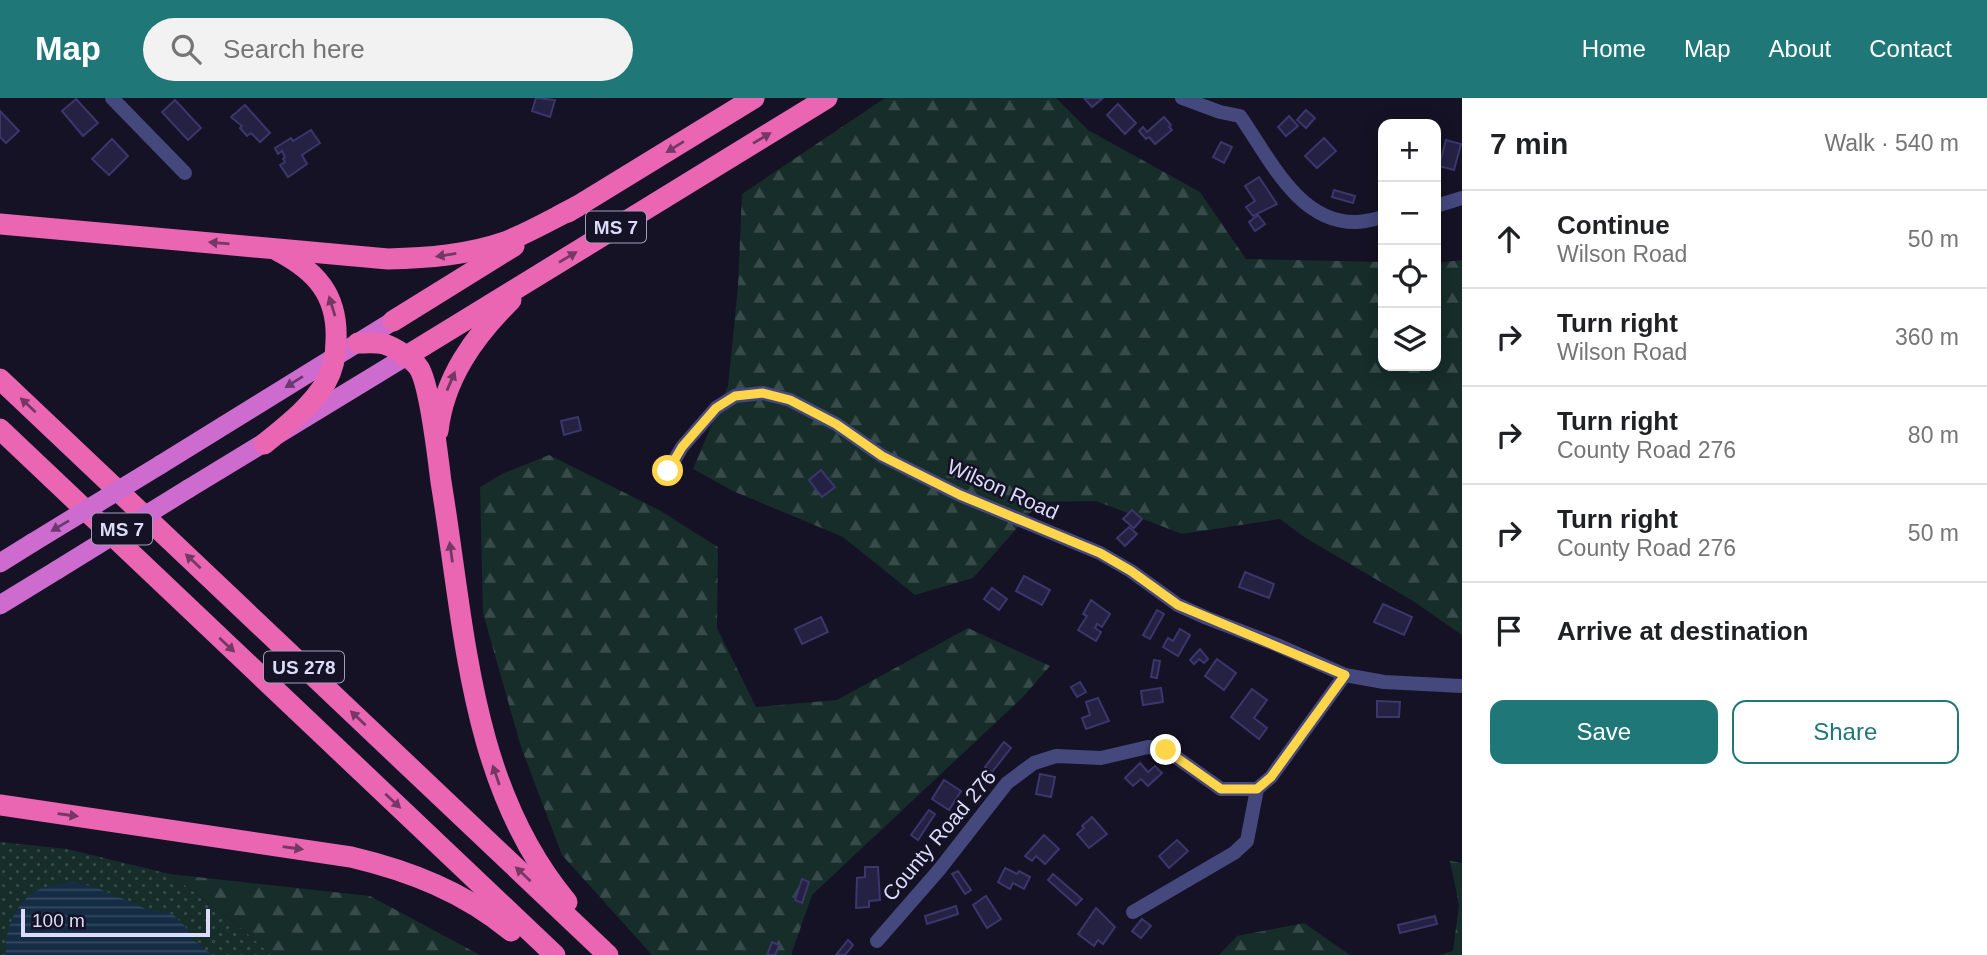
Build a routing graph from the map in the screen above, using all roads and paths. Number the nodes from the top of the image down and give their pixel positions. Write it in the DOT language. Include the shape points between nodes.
graph roads {
  1 [pos="112,98"];
  2 [pos="754,98"];
  3 [pos="827,98"];
  4 [pos="1182,98"];
  5 [pos="185,173"];
  6 [pos="1462,198"];
  7 [pos="1441,204"];
  8 [pos="578,206"];
  9 [pos="1378,218"];
  10 [pos="0,224"];
  11 [pos="272,248"];
  12 [pos="534,277"];
  13 [pos="393,321"];
  14 [pos="358,343"];
  15 [pos="336,356"];
  16 [pos="405,357"];
  17 [pos="0,379"];
  18 [pos="0,429"];
  19 [pos="264,444"];
  20 [pos="436,447"];
  21 [pos="668,471"];
  22 [pos="0,563"];
  23 [pos="0,605"];
  24 [pos="1345,675"];
  25 [pos="1462,686"];
  26 [pos="1257,789"];
  27 [pos="0,805"];
  28 [pos="1133,912"];
  29 [pos="877,941"];
  30 [pos="541,955"];
  31 [pos="555,955"];
  32 [pos="610,955"];
  1 -- 5 [label="street"];
  2 -- 8 [label="highway, MS 7, one-way"];
  12 -- 3 [label="highway, MS 7, one-way"];
  4 -- 9 [label="street" via="1240,116 1296,196 1312,211 1356,222"];
  6 -- 7 [label="street"];
  8 -- 11 [label="highway, one-way" via="505,242 424,258"];
  8 -- 13 [label="highway, MS 7"];
  11 -- 10 [label="highway, one-way"];
  15 -- 11 [label="highway, one-way" via="335,314 327,291 299,262"];
  12 -- 16 [label="highway, MS 7"];
  20 -- 12 [label="highway, one-way" via="439,418 457,368 499,312"];
  13 -- 14 [label="highway, MS 7"];
  14 -- 15 [label="highway, MS 7"];
  14 -- 16 [label="highway" via="385,344"];
  15 -- 19 [label="highway" via="327,382"];
  15 -- 22 [label="highway, MS 7, one-way, bridge"];
  16 -- 19 [label="highway, MS 7"];
  16 -- 20 [label="highway" via="418,368 426,391"];
  32 -- 17 [label="highway, US 278, one-way"];
  18 -- 31 [label="highway, US 278, one-way"];
  19 -- 23 [label="highway, MS 7, bridge"];
  32 -- 20 [label="highway, one-way" via="536,859 496,778 474,695"];
  21 -- 24 [label="street, Wilson Road" via="716,408 735,396 763,393 790,400 882,456 960,495 1100,553 1178,605"];
  24 -- 25 [label="street, Wilson Road"];
  24 -- 26 [label="street" via="1271,777"];
  26 -- 28 [label="street" via="1247,841"];
  26 -- 29 [label="street, County Road 276" via="1221,789 1166,750 1147,747 1101,758 1056,756 1034,763 1007,783"];
  27 -- 30 [label="highway, one-way" via="384,865 416,875 481,909"];
}
